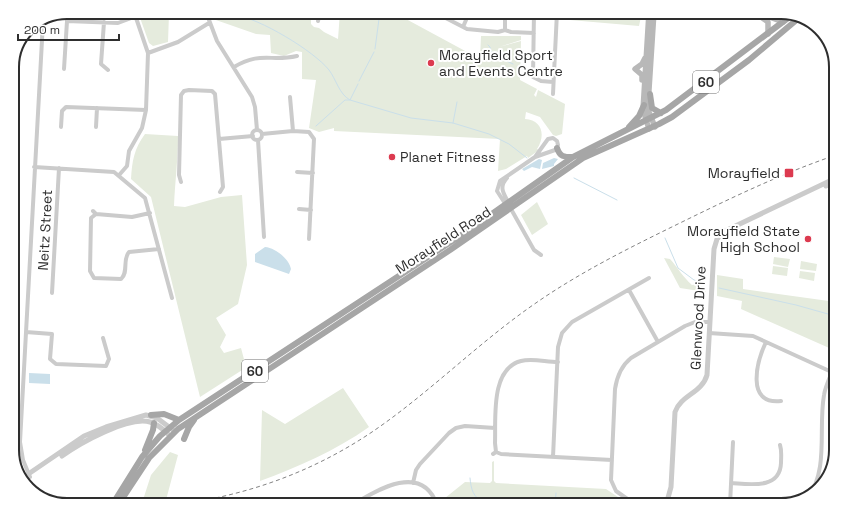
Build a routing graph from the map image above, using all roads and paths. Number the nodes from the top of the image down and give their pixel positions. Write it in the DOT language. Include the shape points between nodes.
graph roads {
  1 [pos="129,19"];
  2 [pos="135,19"];
  3 [pos="208,19"];
  4 [pos="448,19"];
  5 [pos="466,19"];
  6 [pos="505,19"];
  7 [pos="534,19"];
  8 [pos="557,19"];
  9 [pos="649,19"];
  10 [pos="653,19"];
  11 [pos="764,19"];
  12 [pos="775,19"];
  13 [pos="787,19"];
  14 [pos="794,21"];
  15 [pos="104,22"];
  16 [pos="783,22"];
  17 [pos="209,23"];
  18 [pos="42,26"];
  19 [pos="463,27"];
  20 [pos="505,30"];
  21 [pos="534,33"];
  22 [pos="768,34"];
  23 [pos="148,52"];
  24 [pos="297,56"];
  25 [pos="646,56"];
  26 [pos="234,67"];
  27 [pos="64,68"];
  28 [pos="108,70"];
  29 [pos="554,82"];
  30 [pos="647,93"];
  31 [pos="553,94"];
  32 [pos="290,97"];
  33 [pos="644,105"];
  34 [pos="97,108"];
  35 [pos="146,110"];
  36 [pos="661,113"];
  37 [pos="649,120"];
  38 [pos="61,127"];
  39 [pos="96,127"];
  40 [pos="652,128"];
  41 [pos="257,130"];
  42 [pos="626,130"];
  43 [pos="294,131"];
  44 [pos="262,134"];
  45 [pos="253,136"];
  46 [pos="219,139"];
  47 [pos="258,140"];
  48 [pos="545,143"];
  49 [pos="554,150"];
  50 [pos="535,156"];
  51 [pos="572,157"];
  52 [pos="34,167"];
  53 [pos="59,168"];
  54 [pos="297,172"];
  55 [pos="313,173"];
  56 [pos="120,174"];
  57 [pos="182,182"];
  58 [pos="829,182"];
  59 [pos="829,184"];
  60 [pos="818,187"];
  61 [pos="220,192"];
  62 [pos="508,204"];
  63 [pos="299,209"];
  64 [pos="511,209"];
  65 [pos="311,210"];
  66 [pos="150,213"];
  67 [pos="264,237"];
  68 [pos="309,239"];
  69 [pos="159,249"];
  70 [pos="541,255"];
  71 [pos="649,278"];
  72 [pos="629,290"];
  73 [pos="52,293"];
  74 [pos="172,298"];
  75 [pos="710,322"];
  76 [pos="26,332"];
  77 [pos="709,333"];
  78 [pos="103,338"];
  79 [pos="658,342"];
  80 [pos="766,342"];
  81 [pos="558,362"];
  82 [pos="829,371"];
  83 [pos="829,384"];
  84 [pos="781,401"];
  85 [pos="151,415"];
  86 [pos="198,416"];
  87 [pos="179,420"];
  88 [pos="154,423"];
  89 [pos="495,428"];
  90 [pos="170,432"];
  91 [pos="184,439"];
  92 [pos="733,442"];
  93 [pos="780,445"];
  94 [pos="142,457"];
  95 [pos="553,457"];
  96 [pos="612,460"];
  97 [pos="30,476"];
  98 [pos="27,477"];
  99 [pos="413,483"];
  100 [pos="731,483"];
  101 [pos="815,484"];
  102 [pos="119,498"];
  103 [pos="120,498"];
  104 [pos="366,498"];
  105 [pos="433,498"];
  106 [pos="627,498"];
  107 [pos="669,498"];
  108 [pos="730,498"];
  1 -- 15 [label="street" via="118,23"];
  2 -- 23 [label="street"];
  3 -- 17 [label="street"];
  4 -- 19 [label="street"];
  5 -- 19 [label="street"];
  6 -- 20 [label="street"];
  7 -- 21 [label="street"];
  8 -- 29 [label="street"];
  9 -- 25 [label="main road"];
  10 -- 30 [label="main road"];
  11 -- 22 [label="main road" via="768,22"];
  12 -- 16 [label="main road"];
  13 -- 16 [label="main road, Morayfield Road / 60"];
  14 -- 40 [label="main road, Morayfield Road / 60" via="731,73"];
  15 -- 27 [label="street" via="67,21"];
  15 -- 28 [label="street" via="102,64"];
  16 -- 22 [label="main road, Morayfield Road / 60"];
  17 -- 23 [label="street" via="181,40"];
  17 -- 26 [label="street"];
  18 -- 52 [label="street"];
  19 -- 20 [label="street" via="498,32"];
  20 -- 21 [label="street"];
  21 -- 29 [label="street" via="533,77 541,81"];
  22 -- 36 [label="main road, Morayfield Road / 60"];
  23 -- 35 [label="street"];
  24 -- 26 [label="street" via="256,57"];
  25 -- 30 [label="main road"];
  25 -- 30 [label="main road" via="642,64 635,69 642,75"];
  26 -- 41 [label="street" via="252,96"];
  29 -- 31 [label="street"];
  30 -- 33 [label="main road"];
  30 -- 36 [label="main road" via="652,108"];
  30 -- 37 [label="main road"];
  32 -- 43 [label="street"];
  33 -- 37 [label="main road"];
  33 -- 42 [label="main road"];
  34 -- 35 [label="street"];
  34 -- 38 [label="street" via="64,108"];
  34 -- 39 [label="street"];
  35 -- 56 [label="street" via="142,128 129,152 127,166"];
  36 -- 37 [label="main road, Morayfield Road / 60"];
  37 -- 40 [label="main road"];
  37 -- 42 [label="main road, Morayfield Road / 60"];
  40 -- 64 [label="main road, Morayfield Road / 60" via="583,158"];
  41 -- 44 [label="street"];
  41 -- 45 [label="street" via="253,132"];
  42 -- 51 [label="main road, Morayfield Road / 60"];
  43 -- 44 [label="street"];
  43 -- 55 [label="street" via="309,132 314,139"];
  44 -- 47 [label="street"];
  45 -- 46 [label="street"];
  45 -- 47 [label="street"];
  46 -- 57 [label="street" via="215,92 189,90 182,93 179,175"];
  46 -- 61 [label="street" via="223,187"];
  47 -- 67 [label="street"];
  48 -- 49 [label="street" via="547,149"];
  48 -- 49 [label="street" via="548,139 554,138 558,144"];
  48 -- 50 [label="street"];
  49 -- 50 [label="street"];
  49 -- 51 [label="main road" via="563,157"];
  50 -- 62 [label="street" via="500,181 497,191"];
  51 -- 62 [label="main road, Morayfield Road / 60"];
  52 -- 53 [label="street"];
  52 -- 76 [label="street"];
  53 -- 56 [label="street" via="111,171"];
  53 -- 73 [label="street, Neitz Street"];
  54 -- 55 [label="street"];
  55 -- 65 [label="street"];
  56 -- 66 [label="street" via="146,199"];
  58 -- 60 [label="street"];
  59 -- 60 [label="street"];
  60 -- 75 [label="street, Glenwood Drive" via="725,231 717,239 714,248"];
  62 -- 64 [label="street"];
  62 -- 87 [label="main road, Morayfield Road / 60"];
  63 -- 65 [label="street"];
  64 -- 70 [label="street" via="534,250"];
  64 -- 86 [label="main road, Morayfield Road / 60"];
  65 -- 68 [label="street"];
  66 -- 69 [label="street"];
  66 -- 69 [label="street" via="132,217 94,212 90,231 90,271 94,278 121,279 125,274 128,253"];
  69 -- 74 [label="street"];
  71 -- 72 [label="street"];
  72 -- 79 [label="street"];
  72 -- 81 [label="street" via="566,327 560,339"];
  75 -- 77 [label="street, Glenwood Drive"];
  75 -- 79 [label="street" via="691,323"];
  76 -- 78 [label="street" via="52,334 50,359 56,364 106,366 109,359"];
  76 -- 97 [label="street" via="20,442 22,460"];
  77 -- 80 [label="street" via="752,336"];
  77 -- 107 [label="street, Glenwood Drive" via="705,380 700,388 681,401 675,412"];
  79 -- 96 [label="street" via="628,361 618,375 615,389"];
  80 -- 82 [label="street"];
  80 -- 84 [label="street" via="758,365 757,386 766,400"];
  81 -- 89 [label="street" via="520,361 504,373 498,387"];
  81 -- 95 [label="street"];
  83 -- 101 [label="street" via="824,395 820,467"];
  85 -- 87 [label="main road" via="164,414"];
  85 -- 90 [label="street" via="161,420"];
  85 -- 97 [label="street" via="140,416 94,432"];
  86 -- 90 [label="main road, Morayfield Road / 60"];
  86 -- 91 [label="main road"];
  87 -- 90 [label="main road, Morayfield Road / 60"];
  88 -- 90 [label="street"];
  88 -- 94 [label="main road"];
  88 -- 97 [label="street" via="144,421 129,424 95,435"];
  89 -- 95 [label="street" via="495,453"];
  89 -- 99 [label="street" via="465,426 454,430 420,464"];
  90 -- 94 [label="main road, Morayfield Road / 60"];
  90 -- 103 [label="main road, Morayfield Road / 60"];
  92 -- 100 [label="street"];
  93 -- 100 [label="street" via="781,468 778,476 770,483"];
  94 -- 102 [label="main road, Morayfield Road / 60"];
  95 -- 96 [label="street"];
  96 -- 106 [label="street" via="613,488"];
  97 -- 98 [label="street"];
  99 -- 104 [label="street" via="397,483"];
  99 -- 105 [label="street" via="422,486"];
  100 -- 108 [label="street"];
}
